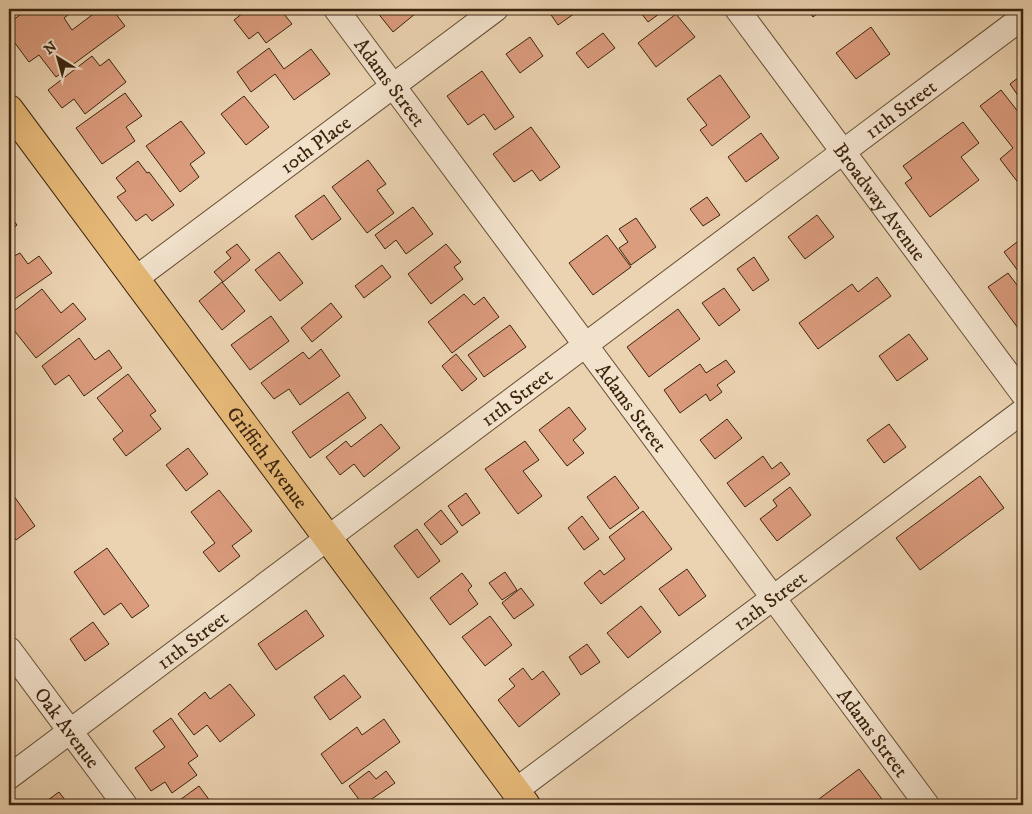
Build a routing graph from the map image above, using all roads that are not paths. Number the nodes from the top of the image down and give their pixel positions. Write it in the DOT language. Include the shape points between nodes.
graph roads {
  1 [pos="336,9"];
  2 [pos="496,9"];
  3 [pos="737,9"];
  4 [pos="1023,17"];
  5 [pos="393,86"];
  6 [pos="9,109"];
  7 [pos="844,152"];
  8 [pos="135,279"];
  9 [pos="586,345"];
  10 [pos="1023,394"];
  11 [pos="1023,410"];
  12 [pos="328,539"];
  13 [pos="773,598"];
  14 [pos="9,649"];
  15 [pos="70,732"];
  16 [pos="9,777"];
  17 [pos="520,798"];
  18 [pos="125,805"];
  19 [pos="927,805"];
  1 -- 5 [label="street, Adams Street"];
  2 -- 5 [label="street, 10th Place"];
  3 -- 7 [label="street, Broadway Avenue"];
  4 -- 7 [label="street, 11th Street"];
  5 -- 8 [label="street, 10th Place"];
  5 -- 9 [label="street, Adams Street"];
  6 -- 8 [label="main road, Griffith Avenue"];
  7 -- 9 [label="street, 11th Street"];
  7 -- 10 [label="street, Broadway Avenue"];
  8 -- 12 [label="main road, Griffith Avenue"];
  9 -- 12 [label="street, 11th Street"];
  9 -- 13 [label="street, Adams Street"];
  11 -- 13 [label="street, 12th Street"];
  12 -- 15 [label="street, 11th Street"];
  12 -- 17 [label="main road, Griffith Avenue"];
  13 -- 17 [label="street, 12th Street"];
  13 -- 19 [label="street, Adams Street"];
  14 -- 15 [label="street, Oak Avenue"];
  15 -- 16 [label="street, 11th Street"];
  15 -- 18 [label="street, Oak Avenue"];
}
